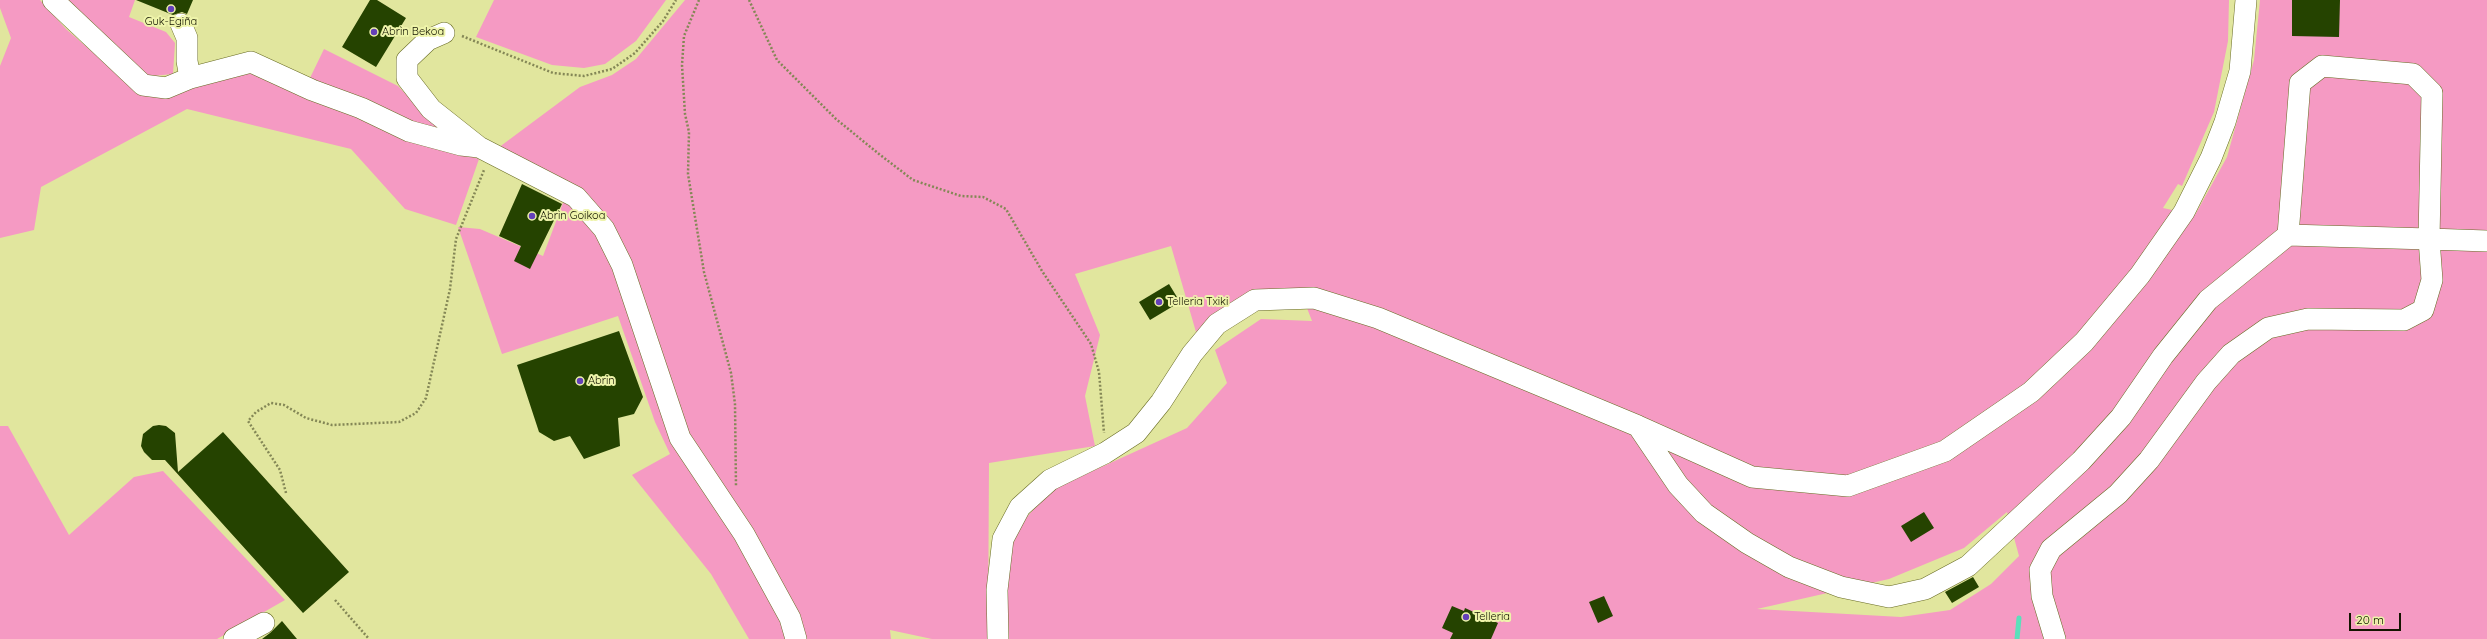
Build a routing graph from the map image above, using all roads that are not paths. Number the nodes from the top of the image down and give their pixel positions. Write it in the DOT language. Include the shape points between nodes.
graph roads {
  1 [pos="53,0"];
  2 [pos="2246,0"];
  3 [pos="181,24"];
  4 [pos="444,33"];
  5 [pos="190,78"];
  6 [pos="485,150"];
  7 [pos="2288,235"];
  8 [pos="2429,239"];
  9 [pos="2487,241"];
  10 [pos="1638,426"];
  11 [pos="264,623"];
  12 [pos="234,639"];
  13 [pos="796,639"];
  14 [pos="998,639"];
  15 [pos="2055,639"];
  1 -- 5 [label="street" via="143,85 166,88"];
  2 -- 10 [label="street" via="2240,71 2211,158 2184,212 2140,275 2084,342 2031,392 1945,451 1848,486 1752,477"];
  3 -- 5 [label="street" via="187,38 186,61"];
  4 -- 6 [label="street" via="428,40 407,60 407,78 431,108"];
  5 -- 6 [label="street" via="251,62 410,131"];
  6 -- 13 [label="street" via="576,196 604,229 622,265 680,438 744,534 790,618"];
  7 -- 8 [label="street"];
  7 -- 8 [label="street" via="2300,83 2322,66 2413,74 2432,94"];
  7 -- 10 [label="street" via="2208,300 2163,356 2122,417 2081,462 1968,566 1925,589 1890,597 1841,587 1789,567 1747,543 1704,513 1678,485"];
  8 -- 9 [label="street"];
  8 -- 15 [label="street" via="2432,280 2423,310 2404,320 2308,320 2268,328 2231,354 2206,382 2149,460 2123,488 2051,549 2040,570 2042,596"];
  10 -- 14 [label="street" via="1378,318 1314,298 1255,300 1217,324 1192,354 1161,402 1136,433 1105,453 1050,480 1020,507 1003,539 997,590"];
  11 -- 12 [label="street"];
}
